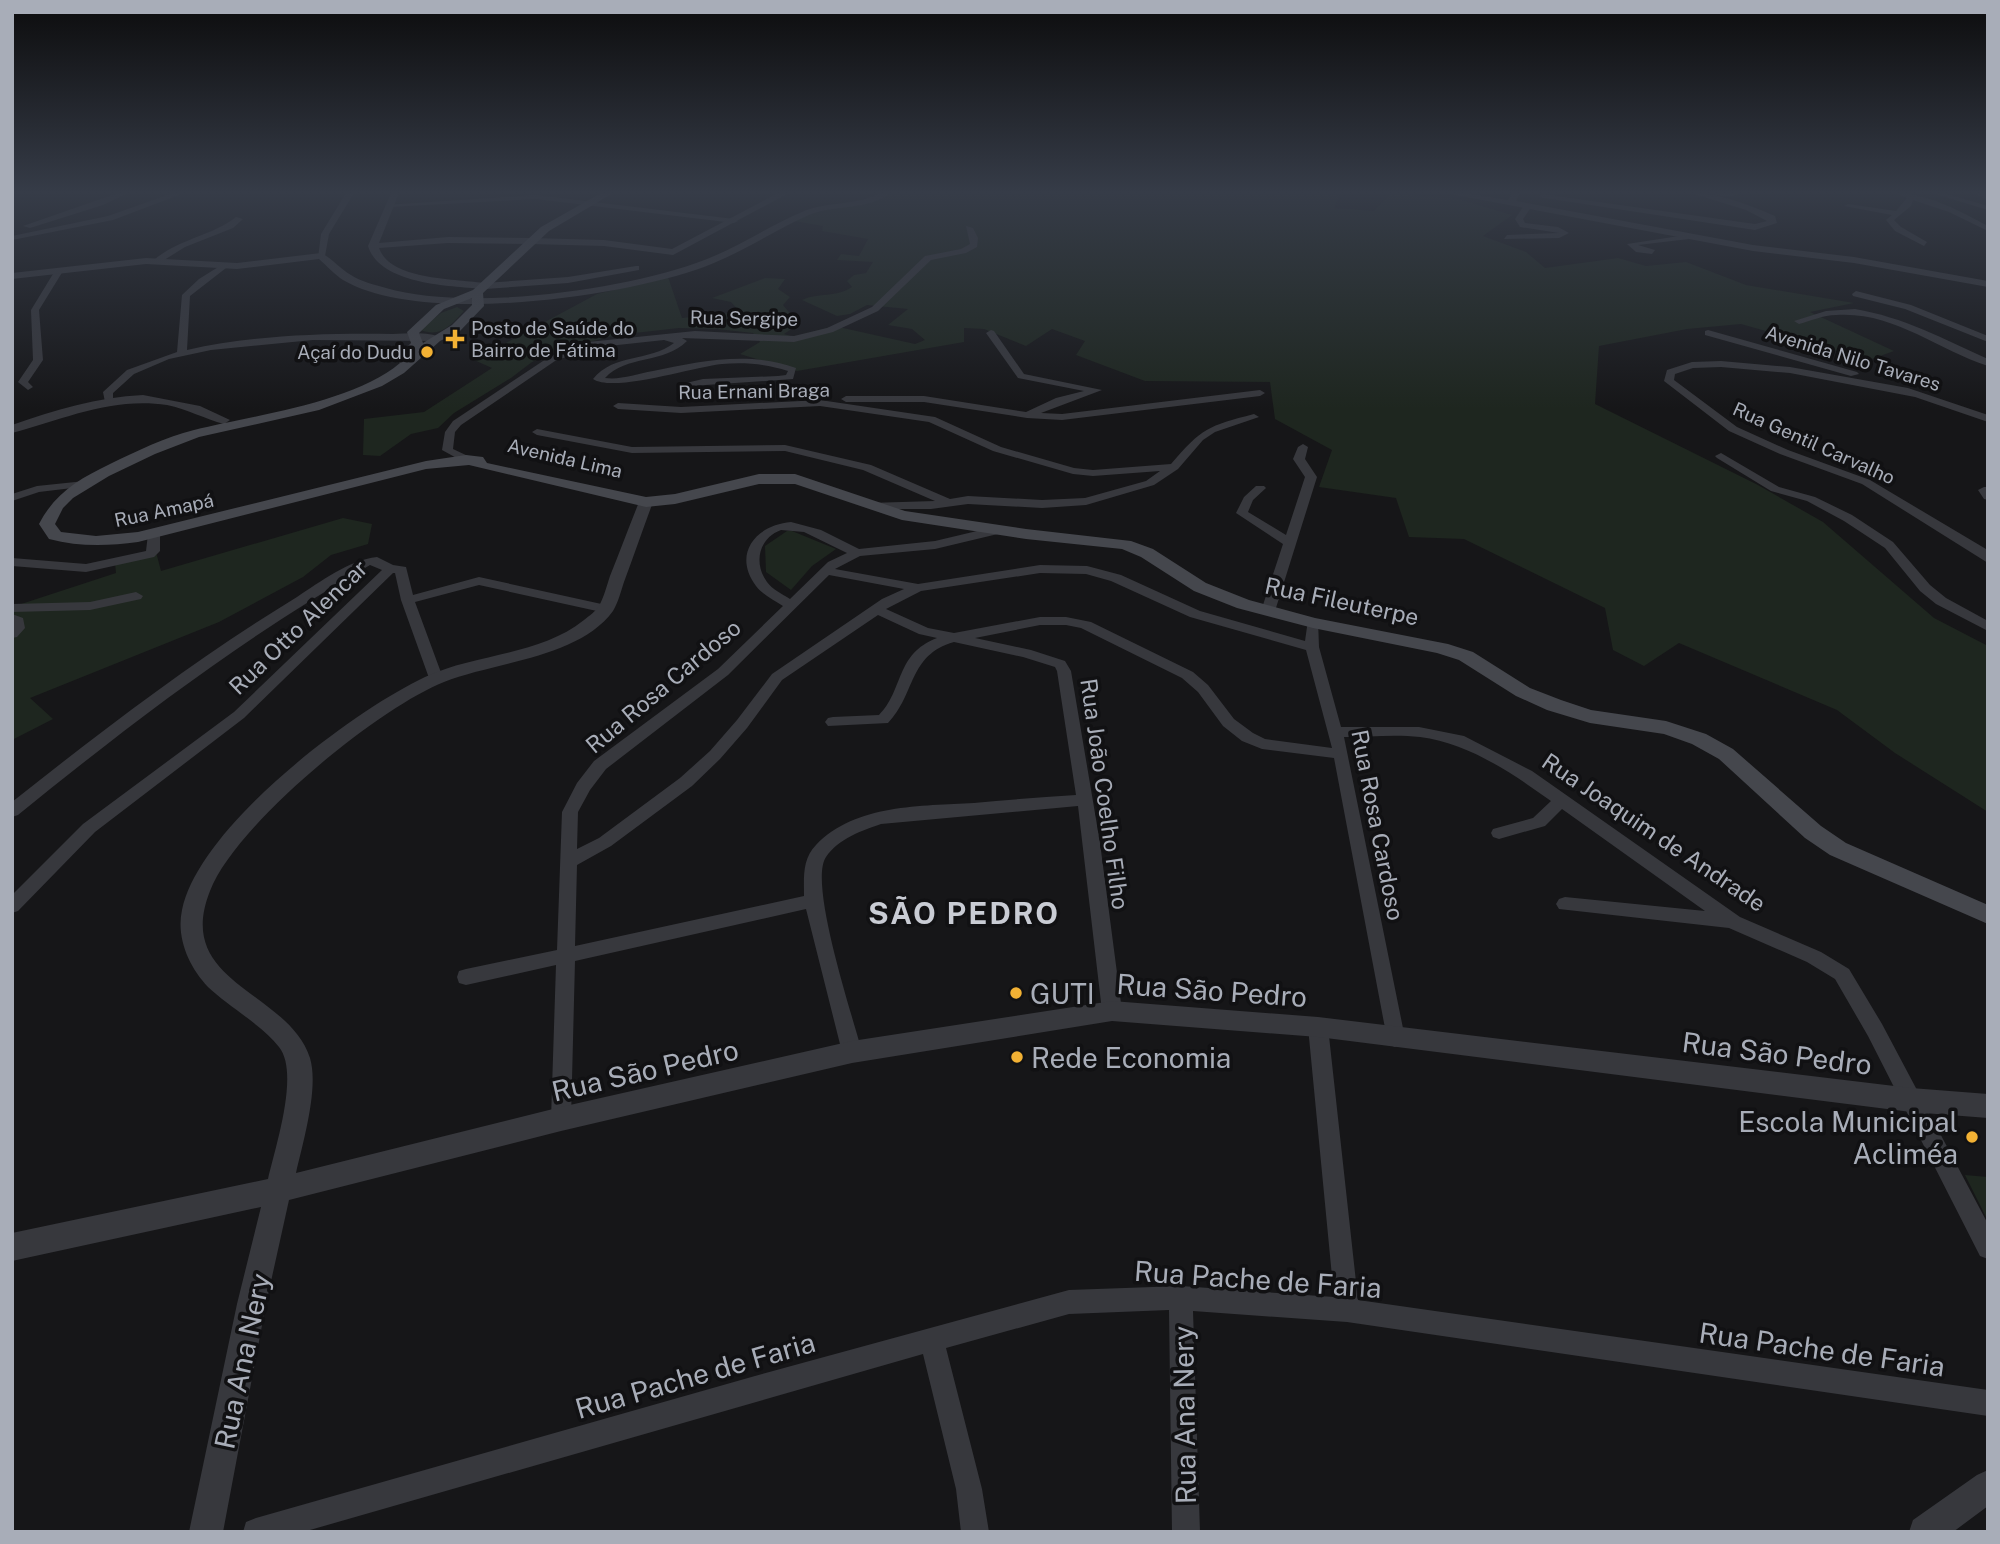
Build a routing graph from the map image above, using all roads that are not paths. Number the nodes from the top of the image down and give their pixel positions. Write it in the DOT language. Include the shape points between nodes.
graph roads {
  1 [pos="113,265"];
  2 [pos="213,265"];
  3 [pos="245,265"];
  4 [pos="327,265"];
  5 [pos="386,265"];
  6 [pos="507,265"];
  7 [pos="694,265"];
  8 [pos="921,265"];
  9 [pos="1882,265"];
  10 [pos="223,266"];
  11 [pos="636,268"];
  12 [pos="59,271"];
  13 [pos="12,276"];
  14 [pos="1988,284"];
  15 [pos="480,293"];
  16 [pos="1856,294"];
  17 [pos="455,300"];
  18 [pos="1799,321"];
  19 [pos="991,333"];
  20 [pos="1708,333"];
  21 [pos="415,337"];
  22 [pos="436,338"];
  23 [pos="654,338"];
  24 [pos="1988,339"];
  25 [pos="181,353"];
  26 [pos="415,353"];
  27 [pos="1988,363"];
  28 [pos="691,383"];
  29 [pos="28,387"];
  30 [pos="1260,393"];
  31 [pos="1916,394"];
  32 [pos="109,400"];
  33 [pos="820,403"];
  34 [pos="618,406"];
  35 [pos="1027,415"];
  36 [pos="1254,417"];
  37 [pos="1988,419"];
  38 [pos="223,420"];
  39 [pos="242,420"];
  40 [pos="12,429"];
  41 [pos="537,432"];
  42 [pos="195,434"];
  43 [pos="1303,447"];
  44 [pos="1721,456"];
  45 [pos="466,459"];
  46 [pos="1174,467"];
  47 [pos="85,484"];
  48 [pos="1260,488"];
  49 [pos="12,498"];
  50 [pos="643,501"];
  51 [pos="950,503"];
  52 [pos="873,505"];
  53 [pos="998,530"];
  54 [pos="154,534"];
  55 [pos="1290,543"];
  56 [pos="857,553"];
  57 [pos="1988,559"];
  58 [pos="12,562"];
  59 [pos="390,569"];
  60 [pos="827,571"];
  61 [pos="918,588"];
  62 [pos="136,596"];
  63 [pos="408,600"];
  64 [pos="790,604"];
  65 [pos="12,608"];
  66 [pos="606,609"];
  67 [pos="877,610"];
  68 [pos="1268,611"];
  69 [pos="12,618"];
  70 [pos="1313,623"];
  71 [pos="1988,627"];
  72 [pos="12,634"];
  73 [pos="954,639"];
  74 [pos="1312,648"];
  75 [pos="436,678"];
  76 [pos="833,722"];
  77 [pos="1337,732"];
  78 [pos="1341,754"];
  79 [pos="1083,800"];
  80 [pos="1561,800"];
  81 [pos="12,811"];
  82 [pos="1499,834"];
  83 [pos="567,863"];
  84 [pos="813,901"];
  85 [pos="1564,904"];
  86 [pos="12,906"];
  87 [pos="1988,915"];
  88 [pos="1734,922"];
  89 [pos="564,956"];
  90 [pos="466,977"];
  91 [pos="1112,1011"];
  92 [pos="1318,1027"];
  93 [pos="1395,1038"];
  94 [pos="852,1052"];
  95 [pos="1911,1100"];
  96 [pos="1988,1106"];
  97 [pos="561,1119"];
  98 [pos="279,1190"];
  99 [pos="12,1247"];
  100 [pos="1988,1248"];
  101 [pos="1181,1298"];
  102 [pos="1347,1310"];
  103 [pos="932,1340"];
  104 [pos="1988,1403"];
  105 [pos="1988,1486"];
  106 [pos="206,1532"];
  107 [pos="256,1532"];
  108 [pos="975,1532"];
  109 [pos="1186,1532"];
  110 [pos="1925,1532"];
  1 -- 12 [label="street"];
  2 -- 10 [label="street"];
  3 -- 10 [label="street"];
  4 -- 17 [label="street" via="369,286"];
  5 -- 15 [label="street" via="417,278"];
  6 -- 15 [label="main road"];
  7 -- 15 [label="street" via="638,284 546,299"];
  8 -- 23 [label="street, Rua Sergipe" via="875,309 830,330 794,339 715,334"];
  9 -- 14 [label="street"];
  10 -- 25 [label="street" via="186,295"];
  11 -- 15 [label="street"];
  12 -- 13 [label="street"];
  12 -- 29 [label="street" via="35,310 38,360 23,382"];
  15 -- 17 [label="main road"];
  15 -- 22 [label="main road" via="478,306 461,325"];
  16 -- 24 [label="street" via="1908,307"];
  17 -- 21 [label="main road" via="434,311 413,332"];
  18 -- 27 [label="street" via="1836,312 1878,317"];
  19 -- 35 [label="street" via="1021,376 1097,390"];
  20 -- 31 [label="street, Avenida Nilo Tavares"];
  21 -- 22 [label="street"];
  21 -- 25 [label="street" via="323,336"];
  21 -- 26 [label="main road"];
  22 -- 26 [label="main road"];
  23 -- 28 [label="street" via="682,341 671,349 613,367 598,379 623,380 741,360 793,370 790,377 780,379"];
  23 -- 45 [label="street, Rua Sergipe" via="576,349 518,380 450,432 447,450"];
  25 -- 32 [label="street" via="122,377 108,392"];
  26 -- 39 [label="main road" via="391,375 363,386 299,408"];
  30 -- 35 [label="street" via="1083,416"];
  31 -- 37 [label="street, Avenida Nilo Tavares"];
  31 -- 57 [label="street, Rua Gentil Carvalho" via="1730,364 1680,367 1670,372 1669,381 1732,429 1885,492"];
  32 -- 38 [label="street" via="168,400 192,405"];
  32 -- 40 [label="street"];
  33 -- 34 [label="street, Rua Ernani Braga" via="681,410"];
  33 -- 35 [label="street" via="924,399"];
  33 -- 46 [label="street, Rua Ernani Braga" via="931,419 997,449 1073,471"];
  36 -- 46 [label="street" via="1211,430"];
  38 -- 39 [label="main road, Rua Amapá"];
  38 -- 42 [label="main road, Rua Amapá"];
  39 -- 42 [label="main road, Rua Amapá"];
  41 -- 51 [label="street" via="632,450 766,446 797,450 867,467"];
  42 -- 47 [label="main road, Rua Amapá"];
  43 -- 55 [label="street" via="1299,459 1311,477"];
  44 -- 71 [label="street" via="1775,489 1819,502 1848,518 1889,545 1941,601"];
  45 -- 50 [label="main road, Avenida Lima"];
  45 -- 54 [label="main road, Rua Amapá" via="426,465"];
  46 -- 51 [label="street" via="1150,483 1086,501"];
  47 -- 49 [label="street" via="37,489"];
  47 -- 54 [label="main road, Rua Amapá" via="56,506 47,524 55,536 104,542"];
  48 -- 55 [label="street" via="1242,513"];
  50 -- 52 [label="main road, Rua Fileuterpe" via="777,478 815,484"];
  50 -- 66 [label="street"];
  51 -- 52 [label="street"];
  52 -- 53 [label="main road, Rua Fileuterpe" via="901,515"];
  53 -- 56 [label="street, Rua Rosa Cardoso" via="935,545"];
  53 -- 68 [label="main road, Rua Fileuterpe" via="1125,544 1200,587"];
  54 -- 58 [label="street" via="150,554 108,564 79,568"];
  55 -- 68 [label="street"];
  56 -- 60 [label="street, Rua Rosa Cardoso"];
  56 -- 64 [label="street" via="792,526 762,534 753,553 760,584"];
  59 -- 63 [label="street" via="404,575"];
  59 -- 81 [label="street, Rua Otto Alencar" via="377,561 367,562 257,626"];
  59 -- 86 [label="street, Rua Otto Alencar" via="239,715 89,828"];
  60 -- 61 [label="street"];
  60 -- 64 [label="street, Rua Rosa Cardoso"];
  61 -- 67 [label="street"];
  61 -- 74 [label="street" via="1041,569 1087,570 1116,578 1195,614"];
  62 -- 65 [label="street" via="62,609"];
  63 -- 66 [label="street" via="479,581"];
  63 -- 75 [label="street"];
  64 -- 83 [label="street, Rua Rosa Cardoso" via="723,672 600,765 570,812"];
  66 -- 75 [label="street, Rua Ana Nery" via="564,641"];
  67 -- 73 [label="street, Rua João Coelho Filho"];
  67 -- 83 [label="street" via="776,677 742,724 686,782 605,842"];
  68 -- 70 [label="main road, Rua Fileuterpe"];
  69 -- 72 [label="street" via="19,628"];
  70 -- 74 [label="street, Rua Rosa Cardoso"];
  70 -- 87 [label="main road, Rua Fileuterpe" via="1441,648 1466,656 1523,692 1554,705 1590,716 1666,727 1699,740 1726,754 1838,849"];
  73 -- 76 [label="street" via="935,643 916,658 889,716"];
  73 -- 78 [label="street" via="1049,621 1081,624 1191,678 1236,732 1250,739"];
  73 -- 79 [label="street, Rua João Coelho Filho" via="1060,664"];
  74 -- 77 [label="street, Rua Rosa Cardoso"];
  75 -- 98 [label="street, Rua Ana Nery" via="379,710 292,782 233,839 196,893 191,936 200,959 209,973 288,1035 301,1072"];
  77 -- 78 [label="street, Rua Rosa Cardoso"];
  77 -- 80 [label="street, Rua Joaquim de Andrade" via="1447,736 1525,775"];
  78 -- 93 [label="street, Rua Rosa Cardoso"];
  79 -- 84 [label="street" via="914,813 851,828 821,850 813,865"];
  79 -- 91 [label="street, Rua João Coelho Filho"];
  80 -- 82 [label="street" via="1539,822"];
  80 -- 88 [label="street, Rua Joaquim de Andrade"];
  83 -- 89 [label="street, Rua Rosa Cardoso"];
  84 -- 89 [label="street"];
  84 -- 94 [label="street"];
  85 -- 88 [label="street"];
  88 -- 95 [label="street, Rua Joaquim de Andrade" via="1842,974"];
  89 -- 90 [label="street"];
  89 -- 97 [label="street, Rua Rosa Cardoso"];
  91 -- 92 [label="street, Rua São Pedro"];
  91 -- 94 [label="street, Rua São Pedro"];
  92 -- 93 [label="street, Rua São Pedro"];
  92 -- 102 [label="street"];
  93 -- 95 [label="street, Rua São Pedro"];
  94 -- 97 [label="street, Rua São Pedro"];
  95 -- 96 [label="street, Rua São Pedro"];
  95 -- 100 [label="street, Rua Joaquim de Andrade"];
  97 -- 98 [label="street, Rua São Pedro"];
  98 -- 99 [label="street, Rua São Pedro"];
  98 -- 106 [label="street, Rua Ana Nery"];
  101 -- 102 [label="street, Rua Pache de Faria"];
  101 -- 103 [label="street, Rua Pache de Faria" via="1069,1302"];
  101 -- 109 [label="street, Rua Ana Nery"];
  102 -- 104 [label="street, Rua Pache de Faria"];
  103 -- 107 [label="street, Rua Pache de Faria"];
  103 -- 108 [label="street" via="969,1489"];
  105 -- 110 [label="street"];
}
